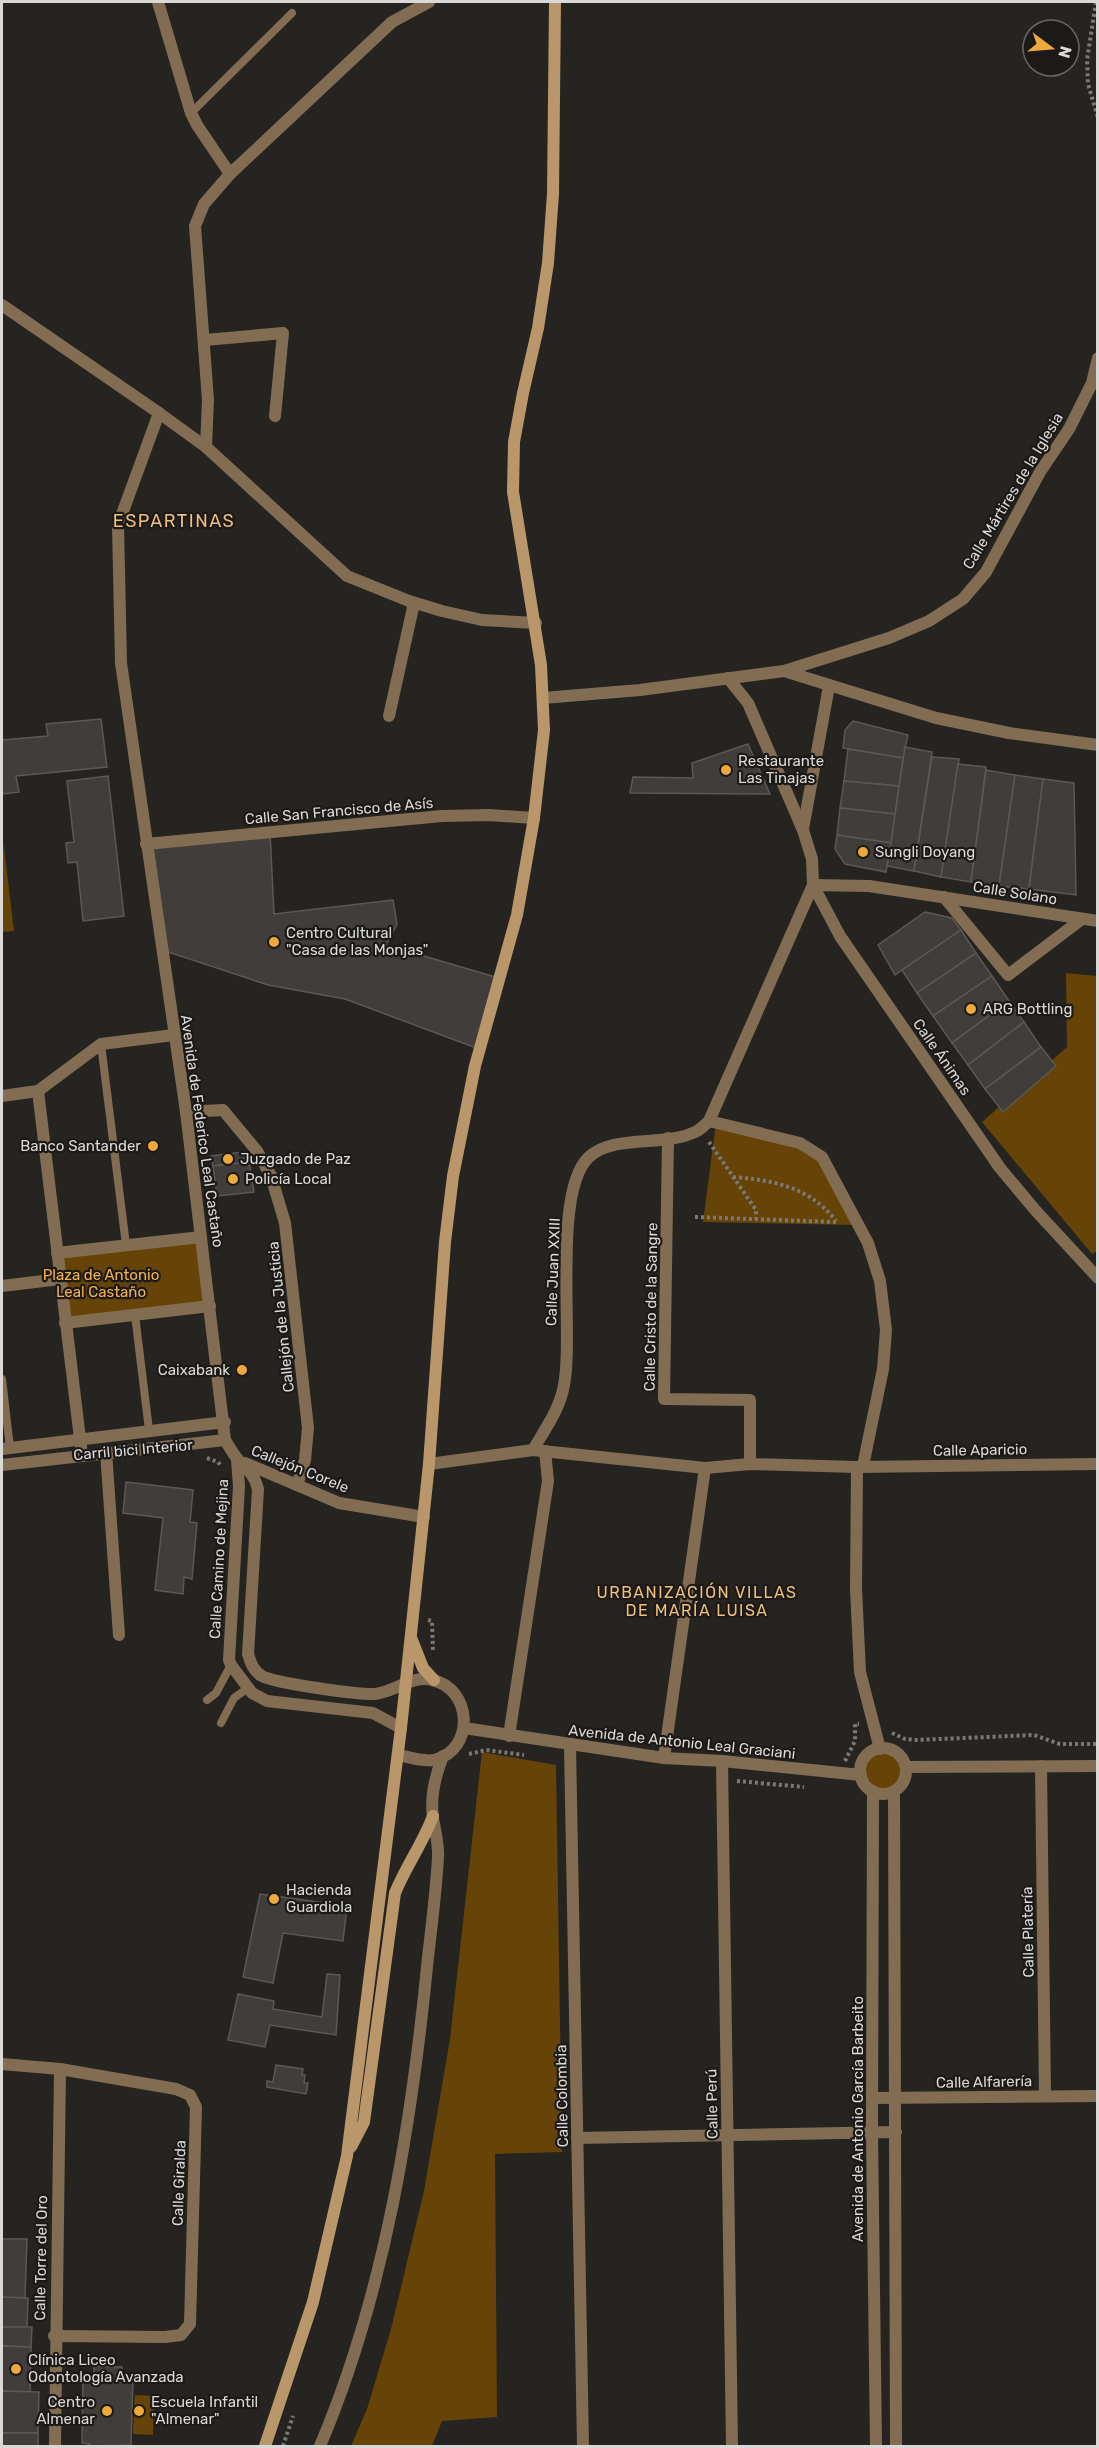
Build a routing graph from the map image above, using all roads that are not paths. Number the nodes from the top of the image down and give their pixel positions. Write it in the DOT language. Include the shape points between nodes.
graph roads {
  1 [pos="158,2"];
  2 [pos="429,2"];
  3 [pos="555,2"];
  4 [pos="292,14"];
  5 [pos="191,113"];
  6 [pos="230,174"];
  7 [pos="2,305"];
  8 [pos="205,340"];
  9 [pos="1098,358"];
  10 [pos="159,413"];
  11 [pos="275,417"];
  12 [pos="206,447"];
  13 [pos="414,603"];
  14 [pos="536,623"];
  15 [pos="784,671"];
  16 [pos="728,678"];
  17 [pos="830,686"];
  18 [pos="543,698"];
  19 [pos="389,716"];
  20 [pos="1095,744"];
  21 [pos="534,819"];
  22 [pos="803,830"];
  23 [pos="146,844"];
  24 [pos="813,885"];
  25 [pos="944,897"];
  26 [pos="1083,919"];
  27 [pos="1098,921"];
  28 [pos="174,1035"];
  29 [pos="101,1044"];
  30 [pos="38,1091"];
  31 [pos="2,1096"];
  32 [pos="186,1112"];
  33 [pos="709,1122"];
  34 [pos="668,1138"];
  35 [pos="201,1237"];
  36 [pos="126,1245"];
  37 [pos="57,1253"];
  38 [pos="1098,1278"];
  39 [pos="60,1279"];
  40 [pos="2,1286"];
  41 [pos="210,1306"];
  42 [pos="135,1315"];
  43 [pos="65,1323"];
  44 [pos="2,1379"];
  45 [pos="225,1422"];
  46 [pos="149,1430"];
  47 [pos="80,1438"];
  48 [pos="225,1440"];
  49 [pos="6,1448"];
  50 [pos="539,1451"];
  51 [pos="106,1452"];
  52 [pos="82,1455"];
  53 [pos="237,1460"];
  54 [pos="429,1464"];
  55 [pos="750,1464"];
  56 [pos="1098,1464"];
  57 [pos="2,1465"];
  58 [pos="860,1467"];
  59 [pos="705,1468"];
  60 [pos="297,1485"];
  61 [pos="424,1517"];
  62 [pos="410,1634"];
  63 [pos="119,1635"];
  64 [pos="231,1665"];
  65 [pos="253,1669"];
  66 [pos="434,1680"];
  67 [pos="244,1683"];
  68 [pos="405,1683"];
  69 [pos="207,1700"];
  70 [pos="221,1723"];
  71 [pos="401,1728"];
  72 [pos="464,1728"];
  73 [pos="509,1736"];
  74 [pos="570,1745"];
  75 [pos="880,1749"];
  76 [pos="398,1755"];
  77 [pos="443,1756"];
  78 [pos="664,1758"];
  79 [pos="722,1761"];
  80 [pos="1041,1766"];
  81 [pos="1098,1766"];
  82 [pos="906,1767"];
  83 [pos="861,1776"];
  84 [pos="873,1791"];
  85 [pos="894,1792"];
  86 [pos="433,1816"];
  87 [pos="2,2064"];
  88 [pos="60,2069"];
  89 [pos="1045,2096"];
  90 [pos="1098,2096"];
  91 [pos="872,2098"];
  92 [pos="896,2098"];
  93 [pos="872,2132"];
  94 [pos="896,2132"];
  95 [pos="727,2135"];
  96 [pos="577,2138"];
  97 [pos="347,2156"];
  98 [pos="54,2336"];
  99 [pos="55,2446"];
  100 [pos="265,2446"];
  101 [pos="320,2446"];
  102 [pos="583,2446"];
  103 [pos="732,2446"];
  104 [pos="876,2446"];
  105 [pos="896,2446"];
  1 -- 5 [label="street"];
  2 -- 6 [label="street" via="392,22"];
  3 -- 14 [label="main road" via="549,263 514,442 513,492"];
  4 -- 5 [label="lane"];
  5 -- 6 [label="street"];
  6 -- 8 [label="street" via="204,204 195,226"];
  7 -- 10 [label="street"];
  8 -- 11 [label="street" via="283,333"];
  8 -- 12 [label="street"];
  9 -- 15 [label="street, Calle Mártires de la Iglesia" via="1092,383 1069,429 1040,472 986,572 963,598 929,621 889,638"];
  10 -- 12 [label="street"];
  10 -- 23 [label="street, Avenida de Federico Leal Castaño" via="118,525 121,663"];
  12 -- 13 [label="street" via="347,576"];
  13 -- 14 [label="street" via="482,620"];
  13 -- 19 [label="street"];
  14 -- 18 [label="main road"];
  15 -- 16 [label="street, Calle Mártires de la Iglesia"];
  15 -- 17 [label="street"];
  16 -- 18 [label="street, Calle Mártires de la Iglesia"];
  16 -- 22 [label="street, Calle Ánimas" via="748,703"];
  17 -- 20 [label="street" via="936,718"];
  17 -- 22 [label="street, Calle Ánimas"];
  18 -- 21 [label="main road" via="544,730"];
  21 -- 23 [label="street, Calle San Francisco de Asís" via="442,816"];
  21 -- 54 [label="main road" via="517,915 475,1066 455,1164 445,1242"];
  22 -- 24 [label="street, Calle Ánimas" via="812,859"];
  23 -- 28 [label="street, Avenida de Federico Leal Castaño"];
  24 -- 25 [label="street, Calle Solano" via="869,886"];
  24 -- 33 [label="street"];
  24 -- 38 [label="street, Calle Ánimas" via="840,936 1000,1168"];
  25 -- 26 [label="street, Calle Solano"];
  25 -- 26 [label="street" via="1008,975"];
  26 -- 27 [label="street, Calle Solano"];
  28 -- 29 [label="street"];
  28 -- 32 [label="street, Avenida de Federico Leal Castaño"];
  29 -- 30 [label="street"];
  29 -- 36 [label="lane"];
  30 -- 31 [label="street"];
  30 -- 37 [label="street"];
  32 -- 35 [label="street, Avenida de Federico Leal Castaño"];
  32 -- 60 [label="street, Callejón de la Justicia" via="223,1110 257,1151 271,1176 286,1234 308,1428 305,1460"];
  33 -- 34 [label="street, Calle Juan XXIII" via="694,1133"];
  33 -- 58 [label="street" via="800,1143 822,1157 868,1243 880,1281 886,1330 883,1369"];
  34 -- 50 [label="street, Calle Juan XXIII" via="607,1147 589,1157 576,1180 565,1267 564,1384"];
  34 -- 55 [label="street, Calle Cristo de la Sangre" via="664,1399 750,1400"];
  35 -- 36 [label="street"];
  35 -- 41 [label="street, Avenida de Federico Leal Castaño"];
  36 -- 37 [label="street"];
  37 -- 39 [label="street"];
  39 -- 40 [label="street"];
  39 -- 43 [label="street"];
  41 -- 42 [label="street"];
  41 -- 45 [label="street, Avenida de Federico Leal Castaño"];
  42 -- 43 [label="street"];
  42 -- 46 [label="lane"];
  43 -- 47 [label="street"];
  44 -- 49 [label="lane"];
  45 -- 46 [label="street"];
  45 -- 48 [label="street, Avenida de Federico Leal Castaño"];
  46 -- 47 [label="street"];
  47 -- 49 [label="street"];
  47 -- 52 [label="street"];
  48 -- 51 [label="street"];
  48 -- 53 [label="street"];
  50 -- 54 [label="street"];
  50 -- 59 [label="street, Calle Aparicio"];
  50 -- 73 [label="street" via="548,1481"];
  51 -- 52 [label="street"];
  51 -- 63 [label="street"];
  52 -- 57 [label="street"];
  53 -- 60 [label="street, Callejón Corele"];
  53 -- 64 [label="street, Calle Camino de Mejina"];
  53 -- 65 [label="street, Calle Camino de Mejina" via="256,1479 258,1489 248,1654"];
  54 -- 61 [label="main road"];
  55 -- 58 [label="street, Calle Aparicio"];
  55 -- 59 [label="street, Calle Aparicio"];
  56 -- 58 [label="street, Calle Aparicio"];
  58 -- 75 [label="street" via="856,1589 860,1672"];
  59 -- 78 [label="street"];
  60 -- 61 [label="street, Callejón Corele" via="339,1503"];
  61 -- 62 [label="main road"];
  62 -- 66 [label="main road" via="423,1668"];
  62 -- 68 [label="main road"];
  64 -- 67 [label="street"];
  64 -- 69 [label="lane" via="216,1693"];
  65 -- 67 [label="street"];
  65 -- 68 [label="street" via="280,1682 376,1694"];
  66 -- 68 [label="street"];
  66 -- 72 [label="street" via="453,1691 461,1702"];
  67 -- 70 [label="lane"];
  67 -- 71 [label="street" via="267,1701 373,1713"];
  68 -- 71 [label="main road"];
  71 -- 76 [label="main road"];
  72 -- 73 [label="street, Avenida de Antonio Leal Graciani"];
  72 -- 77 [label="street" via="456,1744"];
  73 -- 74 [label="street, Avenida de Antonio Leal Graciani"];
  74 -- 78 [label="street, Avenida de Antonio Leal Graciani"];
  74 -- 96 [label="street, Calle Colombia"];
  75 -- 82 [label="street" via="895,1752"];
  75 -- 83 [label="street" via="865,1758"];
  76 -- 77 [label="street" via="432,1760"];
  76 -- 97 [label="main road"];
  77 -- 86 [label="street" via="435,1778"];
  78 -- 79 [label="street, Avenida de Antonio Leal Graciani"];
  79 -- 83 [label="street, Avenida de Antonio Leal Graciani"];
  79 -- 95 [label="street, Calle Perú"];
  80 -- 81 [label="street"];
  80 -- 82 [label="street"];
  80 -- 89 [label="street, Calle Platería"];
  82 -- 85 [label="street" via="904,1780"];
  83 -- 84 [label="street"];
  84 -- 85 [label="street"];
  84 -- 91 [label="street, Avenida de Antonio García Barbeito"];
  85 -- 92 [label="street"];
  86 -- 97 [label="main road" via="395,1893 364,2122"];
  86 -- 101 [label="street" via="438,1855 425,1989 394,2199 362,2325"];
  87 -- 88 [label="street, Calle Giralda"];
  88 -- 98 [label="street, Calle Torre del Oro"];
  88 -- 98 [label="street, Calle Giralda" via="176,2089 190,2095 196,2107 190,2324 181,2335 165,2337"];
  89 -- 90 [label="street, Calle Alfarería"];
  89 -- 92 [label="street, Calle Alfarería"];
  91 -- 92 [label="street, Calle Alfarería"];
  91 -- 93 [label="street, Avenida de Antonio García Barbeito"];
  92 -- 94 [label="street"];
  93 -- 94 [label="street"];
  93 -- 95 [label="street"];
  93 -- 104 [label="street, Avenida de Antonio García Barbeito"];
  94 -- 105 [label="street"];
  95 -- 96 [label="street"];
  95 -- 103 [label="street, Calle Perú"];
  96 -- 102 [label="street, Calle Colombia"];
  97 -- 100 [label="main road" via="313,2302"];
  98 -- 99 [label="street, Calle Torre del Oro"];
}
